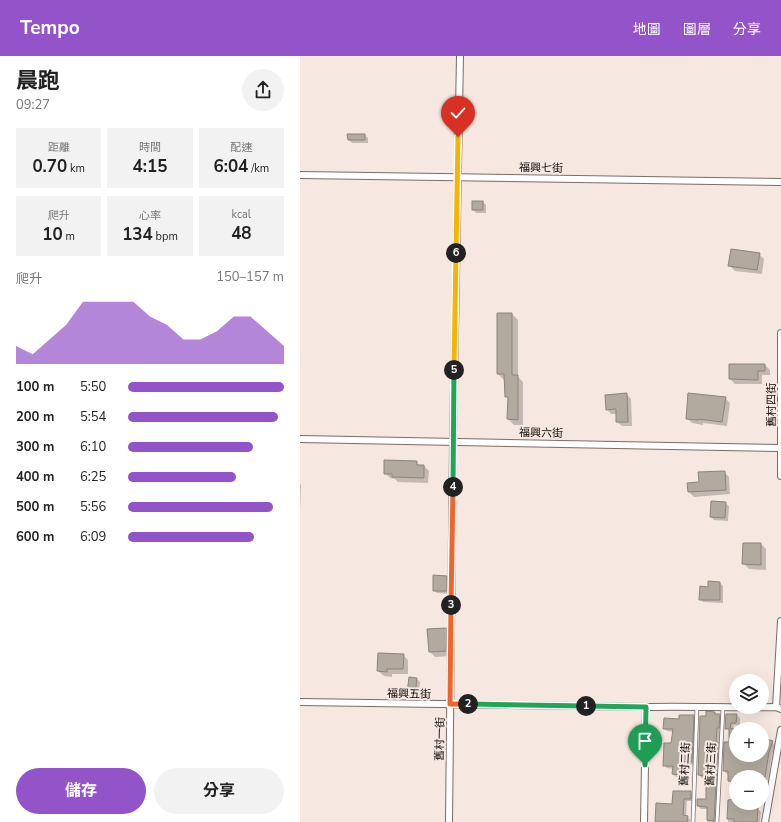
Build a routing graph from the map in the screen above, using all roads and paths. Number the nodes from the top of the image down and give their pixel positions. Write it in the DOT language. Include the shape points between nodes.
graph roads {
  1 [pos="460,56"];
  2 [pos="300,175"];
  3 [pos="458,177"];
  4 [pos="781,182"];
  5 [pos="781,334"];
  6 [pos="300,439"];
  7 [pos="453,441"];
  8 [pos="781,448"];
  9 [pos="781,476"];
  10 [pos="781,621"];
  11 [pos="300,702"];
  12 [pos="450,704"];
  13 [pos="697,706"];
  14 [pos="646,707"];
  15 [pos="723,708"];
  16 [pos="779,708"];
  17 [pos="781,730"];
  18 [pos="449,822"];
  19 [pos="644,822"];
  20 [pos="692,822"];
  21 [pos="717,822"];
  22 [pos="765,822"];
  1 -- 3 [label="street, 舊村一街"];
  2 -- 3 [label="street, 福興七街"];
  3 -- 4 [label="street, 福興七街"];
  3 -- 7 [label="street, 舊村一街"];
  5 -- 8 [label="street, 舊村四街"];
  6 -- 7 [label="street, 福興六街"];
  7 -- 8 [label="street, 福興六街"];
  7 -- 12 [label="street, 舊村一街"];
  8 -- 9 [label="street, 舊村四街"];
  10 -- 16 [label="street"];
  11 -- 12 [label="street, 福興五街"];
  12 -- 14 [label="street, 福興五街"];
  12 -- 18 [label="street, 舊村一街"];
  13 -- 14 [label="street, 福興五街"];
  13 -- 15 [label="street, 福興五街"];
  13 -- 20 [label="lane, 舊村二街"];
  14 -- 19 [label="street"];
  15 -- 16 [label="street, 福興五街"];
  15 -- 21 [label="lane, 舊村三街"];
  17 -- 22 [label="street"];
}
